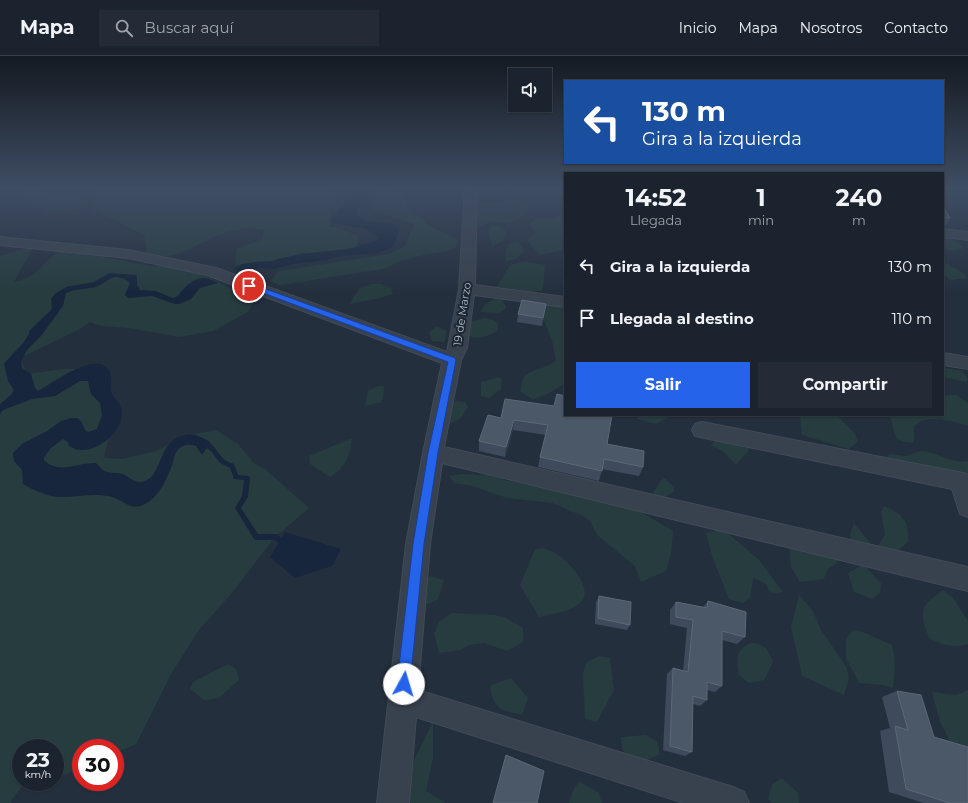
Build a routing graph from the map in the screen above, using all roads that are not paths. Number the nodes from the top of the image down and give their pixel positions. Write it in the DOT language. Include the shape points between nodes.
graph roads {
  1 [pos="470,222"];
  2 [pos="944,233"];
  3 [pos="968,236"];
  4 [pos="0,240"];
  5 [pos="467,289"];
  6 [pos="564,302"];
  7 [pos="944,359"];
  8 [pos="452,360"];
  9 [pos="968,363"];
  10 [pos="702,430"];
  11 [pos="433,453"];
  12 [pos="965,483"];
  13 [pos="968,507"];
  14 [pos="968,580"];
  15 [pos="402,700"];
  16 [pos="393,803"];
  17 [pos="734,803"];
  1 -- 5 [label="street, 19 de Marzo"];
  2 -- 3 [label="street"];
  4 -- 8 [label="street" via="128,254 212,271"];
  5 -- 6 [label="street"];
  5 -- 8 [label="street, 19 de Marzo" via="458,348"];
  7 -- 9 [label="street"];
  8 -- 11 [label="street, 19 de Marzo"];
  10 -- 12 [label="street"];
  11 -- 14 [label="street"];
  11 -- 15 [label="street, 19 de Marzo" via="418,544"];
  12 -- 13 [label="street"];
  15 -- 16 [label="street, 19 de Marzo"];
  15 -- 17 [label="street"];
}
